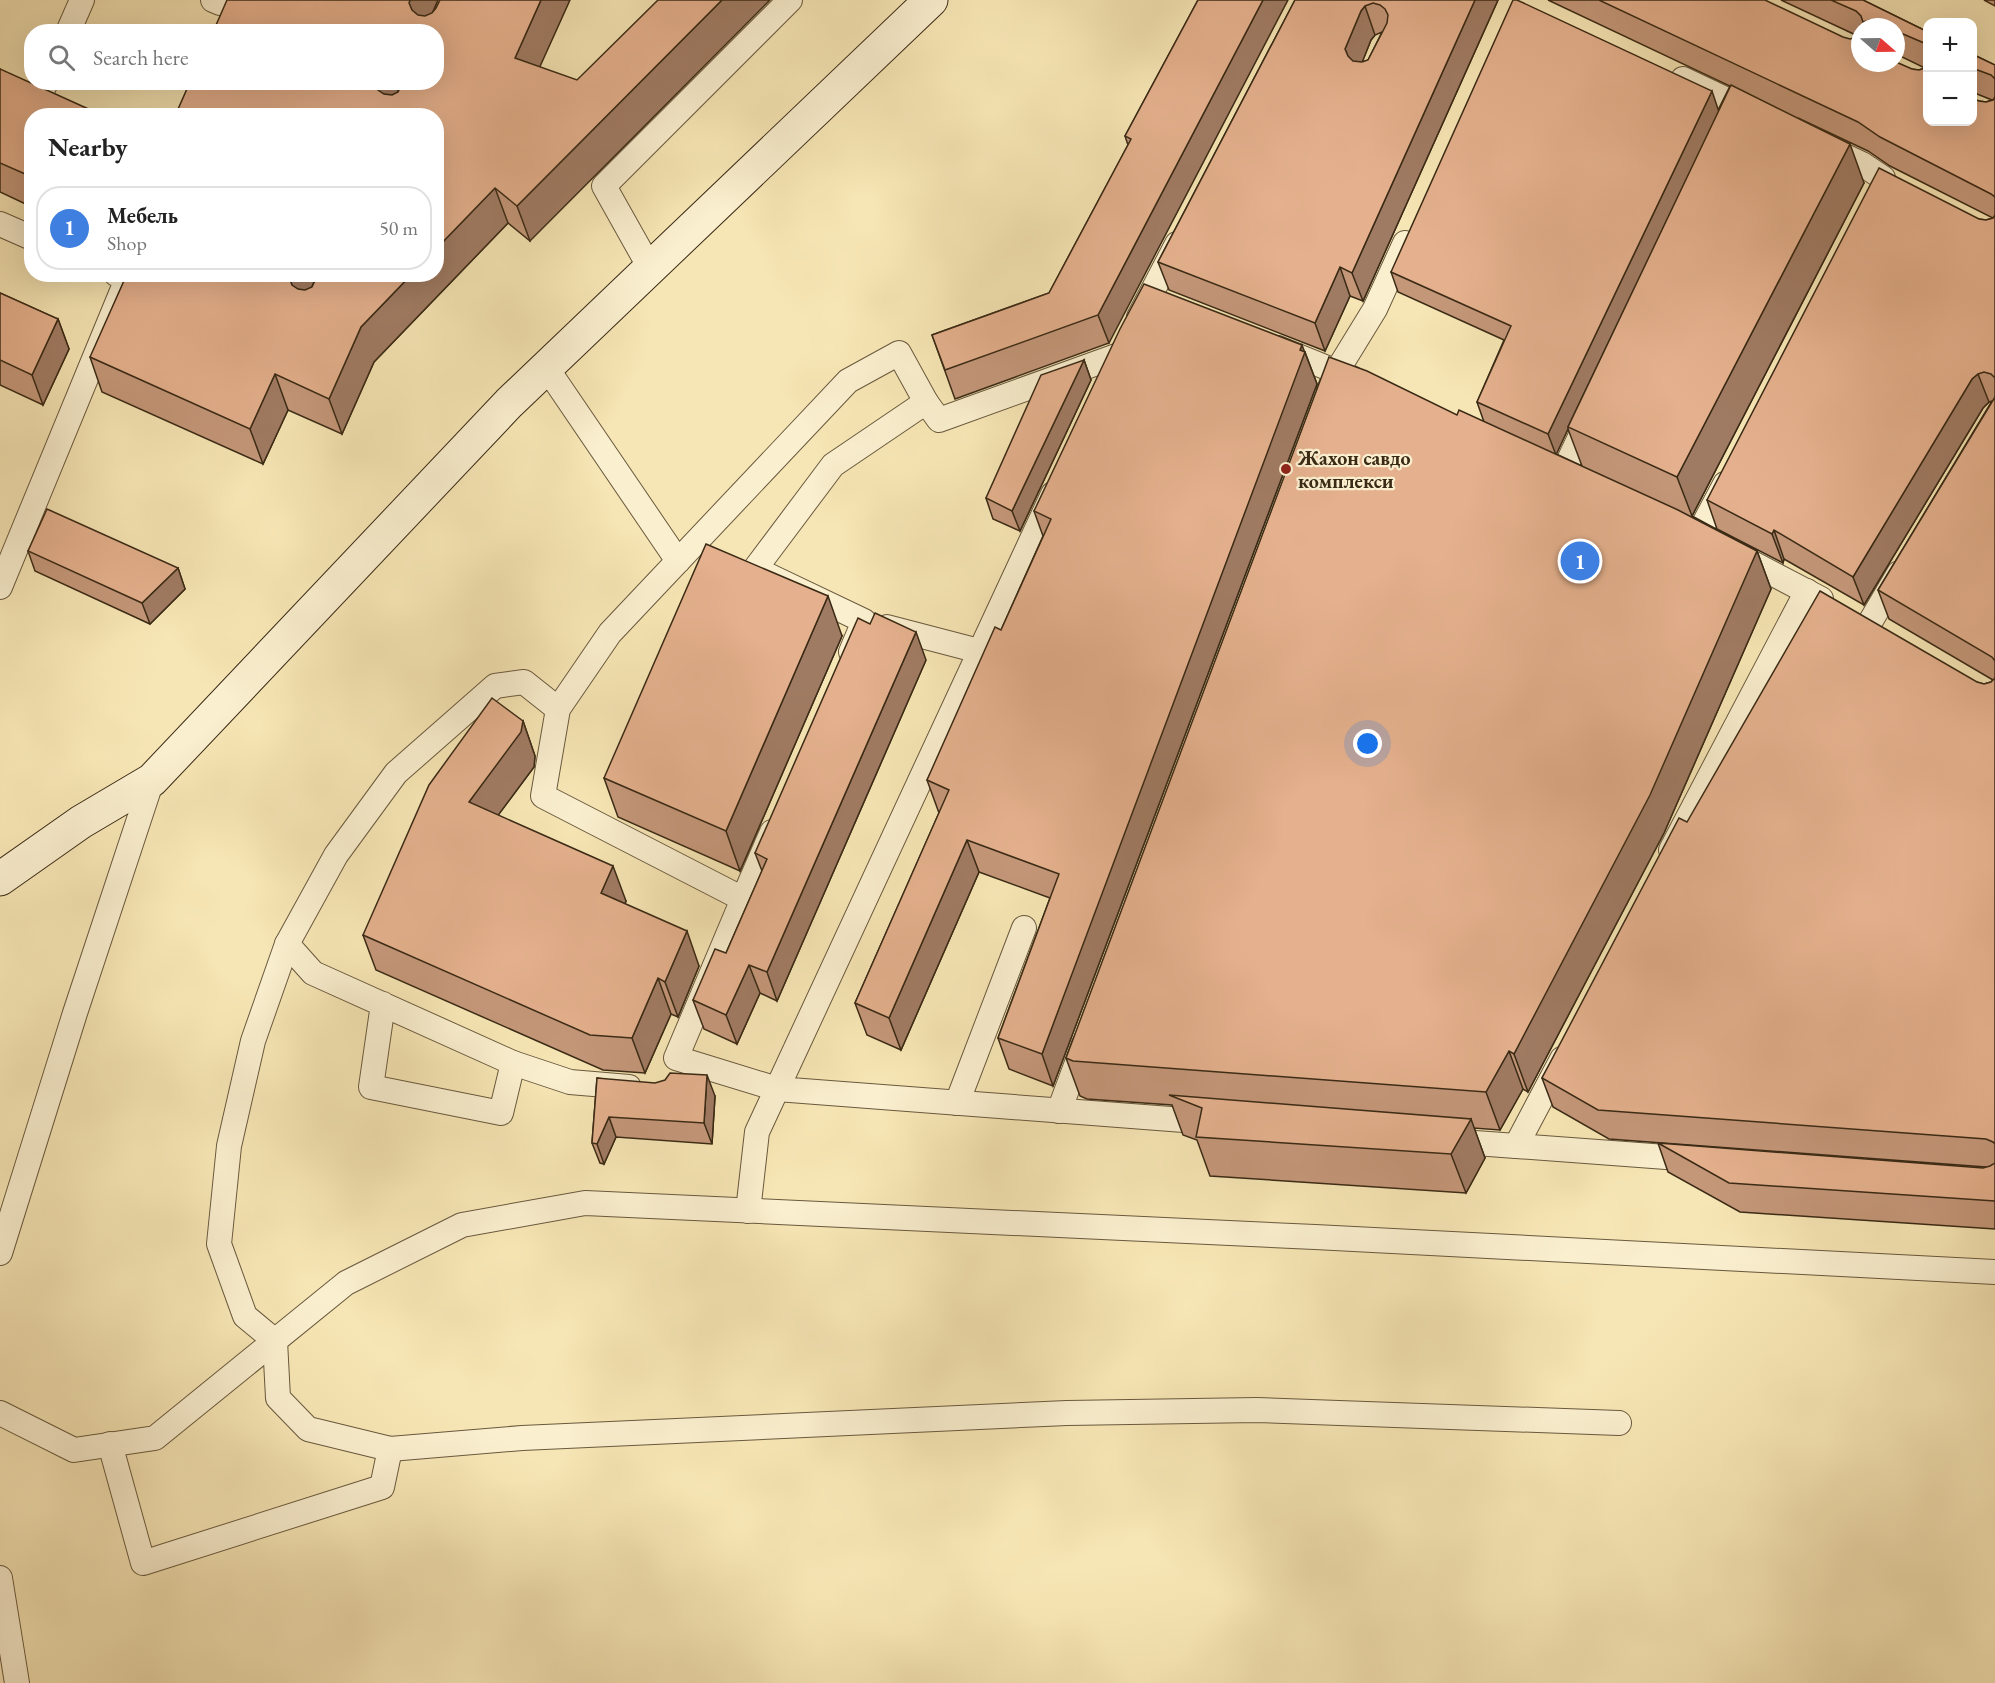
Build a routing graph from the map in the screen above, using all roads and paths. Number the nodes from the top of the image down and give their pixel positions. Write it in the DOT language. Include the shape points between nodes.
graph roads {
  1 [pos="82,0"];
  2 [pos="790,0"];
  3 [pos="931,0"];
  4 [pos="72,24"];
  5 [pos="1664,70"];
  6 [pos="1723,138"];
  7 [pos="1810,140"];
  8 [pos="1886,189"];
  9 [pos="0,224"];
  10 [pos="1413,224"];
  11 [pos="1186,226"];
  12 [pos="24,234"];
  13 [pos="650,268"];
  14 [pos="126,282"];
  15 [pos="1253,338"];
  16 [pos="1119,355"];
  17 [pos="546,367"];
  18 [pos="1337,371"];
  19 [pos="1369,385"];
  20 [pos="1104,386"];
  21 [pos="1599,397"];
  22 [pos="926,402"];
  23 [pos="1320,416"];
  24 [pos="1736,461"];
  25 [pos="1064,471"];
  26 [pos="1563,473"];
  27 [pos="1911,554"];
  28 [pos="678,561"];
  29 [pos="0,587"];
  30 [pos="1807,591"];
  31 [pos="864,621"];
  32 [pos="979,651"];
  33 [pos="841,674"];
  34 [pos="558,709"];
  35 [pos="152,780"];
  36 [pos="780,814"];
  37 [pos="1659,874"];
  38 [pos="0,879"];
  39 [pos="743,899"];
  40 [pos="1024,928"];
  41 [pos="286,944"];
  42 [pos="383,1004"];
  43 [pos="1092,1021"];
  44 [pos="1571,1041"];
  45 [pos="513,1063"];
  46 [pos="665,1075"];
  47 [pos="777,1089"];
  48 [pos="957,1103"];
  49 [pos="1059,1111"];
  50 [pos="1235,1124"];
  51 [pos="1422,1139"];
  52 [pos="1516,1146"];
  53 [pos="1720,1161"];
  54 [pos="748,1211"];
  55 [pos="0,1253"];
  56 [pos="1995,1272"];
  57 [pos="274,1341"];
  58 [pos="0,1413"];
  59 [pos="1619,1423"];
  60 [pos="110,1444"];
  61 [pos="390,1449"];
  62 [pos="0,1578"];
  63 [pos="17,1683"];
  1 -- 4 [label="lane"];
  2 -- 13 [label="lane" via="604,186"];
  3 -- 13 [label="main road"];
  5 -- 6 [label="lane" via="1748,110"];
  7 -- 8 [label="lane" via="1862,164"];
  9 -- 12 [label="lane"];
  10 -- 18 [label="lane" via="1375,309"];
  11 -- 16 [label="lane" via="1159,302"];
  13 -- 17 [label="main road"];
  14 -- 29 [label="lane"];
  15 -- 18 [label="lane"];
  16 -- 20 [label="lane"];
  16 -- 22 [label="lane" via="939,420"];
  17 -- 28 [label="lane"];
  17 -- 35 [label="main road"];
  18 -- 19 [label="lane"];
  18 -- 23 [label="lane"];
  21 -- 26 [label="lane"];
  22 -- 28 [label="lane" via="899,353 848,381"];
  22 -- 31 [label="lane" via="833,465 755,569"];
  24 -- 30 [label="lane" via="1688,530"];
  25 -- 32 [label="lane"];
  27 -- 30 [label="lane" via="1862,621"];
  28 -- 34 [label="lane" via="610,633"];
  30 -- 37 [label="lane"];
  31 -- 32 [label="lane"];
  31 -- 33 [label="lane"];
  32 -- 47 [label="lane"];
  34 -- 39 [label="lane" via="543,796"];
  34 -- 41 [label="lane" via="524,682 495,686 396,773 336,855"];
  35 -- 38 [label="main road" via="81,822"];
  35 -- 55 [label="lane"];
  36 -- 39 [label="lane"];
  39 -- 46 [label="lane"];
  40 -- 48 [label="lane"];
  41 -- 42 [label="lane" via="313,973"];
  41 -- 57 [label="lane" via="254,1041 229,1146 219,1244 245,1316"];
  42 -- 45 [label="lane"];
  42 -- 45 [label="lane" via="370,1087 501,1113"];
  43 -- 49 [label="lane"];
  44 -- 52 [label="lane"];
  45 -- 46 [label="lane" via="570,1082"];
  46 -- 47 [label="lane"];
  47 -- 48 [label="lane"];
  47 -- 54 [label="lane" via="758,1132"];
  48 -- 49 [label="lane"];
  49 -- 50 [label="lane"];
  51 -- 52 [label="lane"];
  52 -- 53 [label="lane"];
  54 -- 56 [label="lane"];
  54 -- 57 [label="lane" via="585,1203 462,1225 346,1283"];
  57 -- 60 [label="lane" via="155,1438"];
  57 -- 61 [label="lane" via="278,1398 309,1429"];
  58 -- 60 [label="lane" via="74,1450"];
  59 -- 61 [label="lane" via="1257,1410 1067,1413 522,1438"];
  60 -- 61 [label="lane" via="143,1563 382,1486"];
  62 -- 63 [label="lane"];
}
